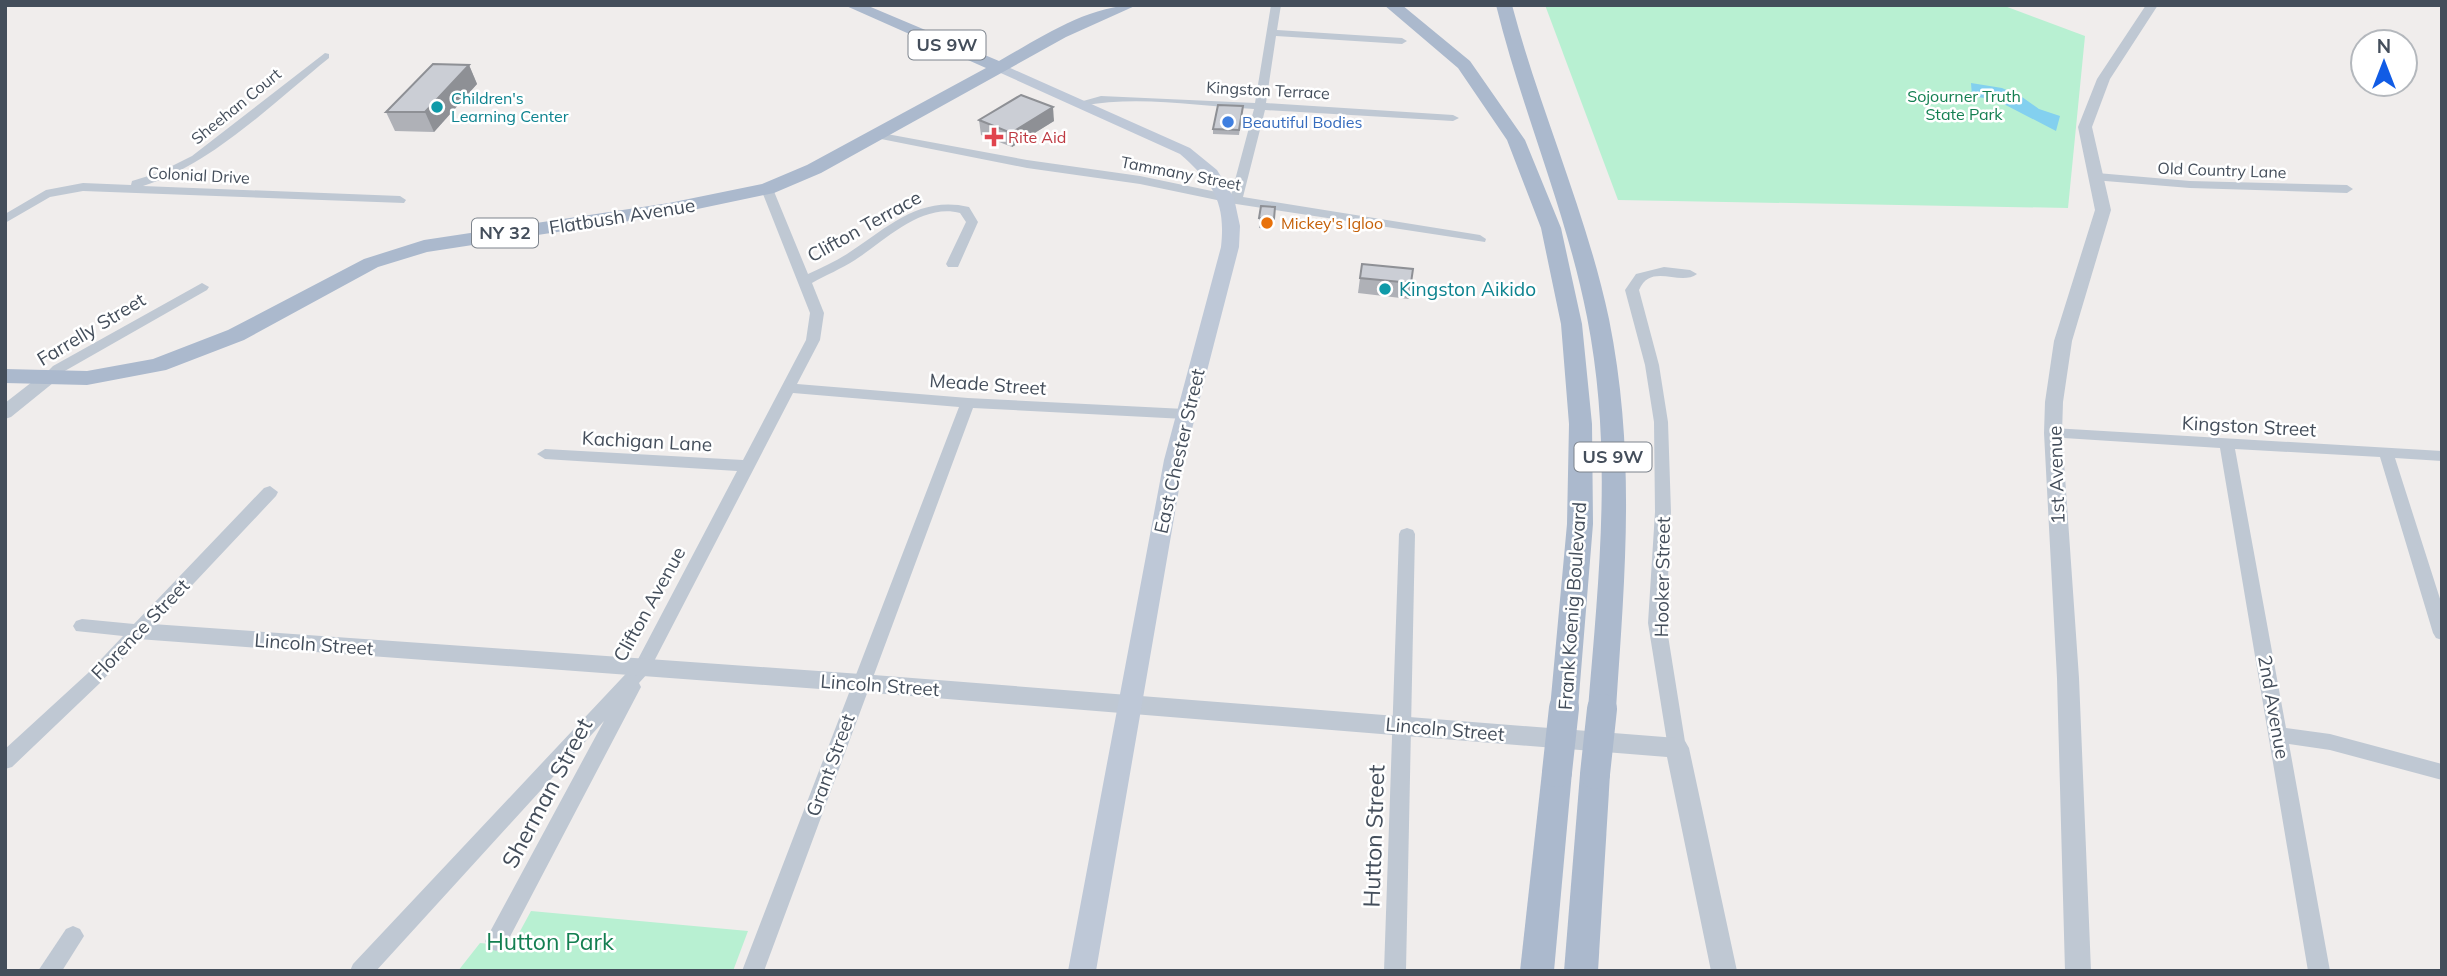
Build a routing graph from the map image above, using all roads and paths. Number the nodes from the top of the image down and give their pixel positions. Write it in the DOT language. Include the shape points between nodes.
graph roads {
  1 [pos="852,5"];
  2 [pos="1129,5"];
  3 [pos="1276,5"];
  4 [pos="1392,5"];
  5 [pos="1504,5"];
  6 [pos="2152,5"];
  7 [pos="1270,33"];
  8 [pos="1402,41"];
  9 [pos="325,56"];
  10 [pos="999,67"];
  11 [pos="1082,103"];
  12 [pos="1260,106"];
  13 [pos="1453,118"];
  14 [pos="876,135"];
  15 [pos="2096,177"];
  16 [pos="124,188"];
  17 [pos="767,189"];
  18 [pos="2347,190"];
  19 [pos="1231,199"];
  20 [pos="400,200"];
  21 [pos="5,219"];
  22 [pos="1480,239"];
  23 [pos="953,264"];
  24 [pos="1690,274"];
  25 [pos="806,281"];
  26 [pos="202,287"];
  27 [pos="5,376"];
  28 [pos="47,379"];
  29 [pos="788,388"];
  30 [pos="968,403"];
  31 [pos="5,412"];
  32 [pos="1185,414"];
  33 [pos="2053,433"];
  34 [pos="2227,444"];
  35 [pos="2386,453"];
  36 [pos="545,454"];
  37 [pos="2442,456"];
  38 [pos="747,466"];
  39 [pos="270,492"];
  40 [pos="1407,534"];
  41 [pos="82,626"];
  42 [pos="138,631"];
  43 [pos="2442,633"];
  44 [pos="642,668"];
  45 [pos="861,683"];
  46 [pos="1132,704"];
  47 [pos="1402,725"];
  48 [pos="2280,735"];
  49 [pos="1677,748"];
  50 [pos="5,761"];
  51 [pos="2442,772"];
  52 [pos="73,936"];
  53 [pos="496,941"];
  54 [pos="49,971"];
  55 [pos="360,971"];
  56 [pos="753,971"];
  57 [pos="1082,971"];
  58 [pos="1395,971"];
  59 [pos="1537,971"];
  60 [pos="1581,971"];
  61 [pos="1724,971"];
  62 [pos="2078,971"];
  63 [pos="2319,971"];
  1 -- 10 [label="main road, US 9W"];
  2 -- 10 [label="main road, Flatbush Avenue / US 9W" via="1060,34"];
  3 -- 7 [label="street, East Chester Street"];
  4 -- 59 [label="main road, Frank Koenig Boulevard / US 9W, bridge" via="1451,50 1492,100 1531,172 1550,229 1574,345 1581,432 1578,565"];
  5 -- 60 [label="main road, Frank Koenig Boulevard / US 9W, bridge" via="1596,305 1612,424 1611,614"];
  6 -- 15 [label="street, 1st Avenue" via="2087,116 2085,127"];
  7 -- 8 [label="street"];
  7 -- 12 [label="street, East Chester Street"];
  9 -- 16 [label="street, Sheehan Court" via="188,163"];
  10 -- 11 [label="main road, East Chester Street"];
  10 -- 14 [label="main road, Flatbush Avenue / NY 32"];
  11 -- 12 [label="street, Kingston Terrace" via="1122,99"];
  11 -- 19 [label="main road, East Chester Street" via="1185,151 1211,173"];
  12 -- 13 [label="street, Kingston Terrace"];
  12 -- 19 [label="street, East Chester Street"];
  14 -- 17 [label="main road, Flatbush Avenue / NY 32"];
  14 -- 19 [label="street, Tammany Street"];
  15 -- 18 [label="street, Old Country Lane"];
  15 -- 33 [label="street, 1st Avenue" via="2102,218 2063,341"];
  16 -- 20 [label="street, Colonial Drive"];
  16 -- 21 [label="street, Colonial Drive" via="63,189 31,201"];
  17 -- 25 [label="street, Clifton Avenue"];
  17 -- 28 [label="main road, Flatbush Avenue / NY 32" via="405,251 371,263 236,335 185,356 122,374"];
  19 -- 22 [label="street, Tammany Street"];
  19 -- 32 [label="main road, East Chester Street" via="1230,247"];
  23 -- 25 [label="street, Clifton Terrace" via="972,222 965,210 942,207 900,224"];
  24 -- 49 [label="street, Hooker Street" via="1641,275 1632,290 1661,422 1663,512 1657,623"];
  25 -- 29 [label="street, Clifton Avenue" via="817,313 816,328"];
  26 -- 28 [label="street, Farrelly Street"];
  27 -- 28 [label="main road, Flatbush Avenue / NY 32"];
  28 -- 31 [label="street, Farrelly Street"];
  29 -- 30 [label="street, Meade Street"];
  29 -- 38 [label="street, Clifton Avenue"];
  30 -- 32 [label="street, Meade Street"];
  30 -- 45 [label="street, Grant Street"];
  32 -- 46 [label="main road, East Chester Street" via="1158,541"];
  33 -- 34 [label="street, Kingston Street"];
  33 -- 62 [label="street, 1st Avenue" via="2068,678"];
  34 -- 35 [label="street, Kingston Street"];
  34 -- 48 [label="street, 2nd Avenue"];
  35 -- 37 [label="street, Kingston Street"];
  35 -- 43 [label="street"];
  36 -- 38 [label="street, Kachigan Lane"];
  38 -- 44 [label="street, Clifton Avenue"];
  39 -- 42 [label="street, Florence Street"];
  40 -- 47 [label="street, Hutton Street"];
  41 -- 42 [label="street, Lincoln Street"];
  42 -- 44 [label="street, Lincoln Street"];
  42 -- 50 [label="street, Florence Street"];
  44 -- 45 [label="street, Lincoln Street"];
  44 -- 53 [label="street, Sherman Street"];
  44 -- 55 [label="street, Clifton Avenue"];
  45 -- 46 [label="street, Lincoln Street"];
  45 -- 56 [label="street, Grant Street"];
  46 -- 47 [label="street, Lincoln Street"];
  46 -- 57 [label="main road, East Chester Street"];
  47 -- 49 [label="street, Lincoln Street"];
  47 -- 58 [label="street, Hutton Street"];
  48 -- 51 [label="street" via="2330,741"];
  48 -- 63 [label="street, 2nd Avenue"];
  49 -- 61 [label="street, Hooker Street"];
  52 -- 54 [label="street"];
}
